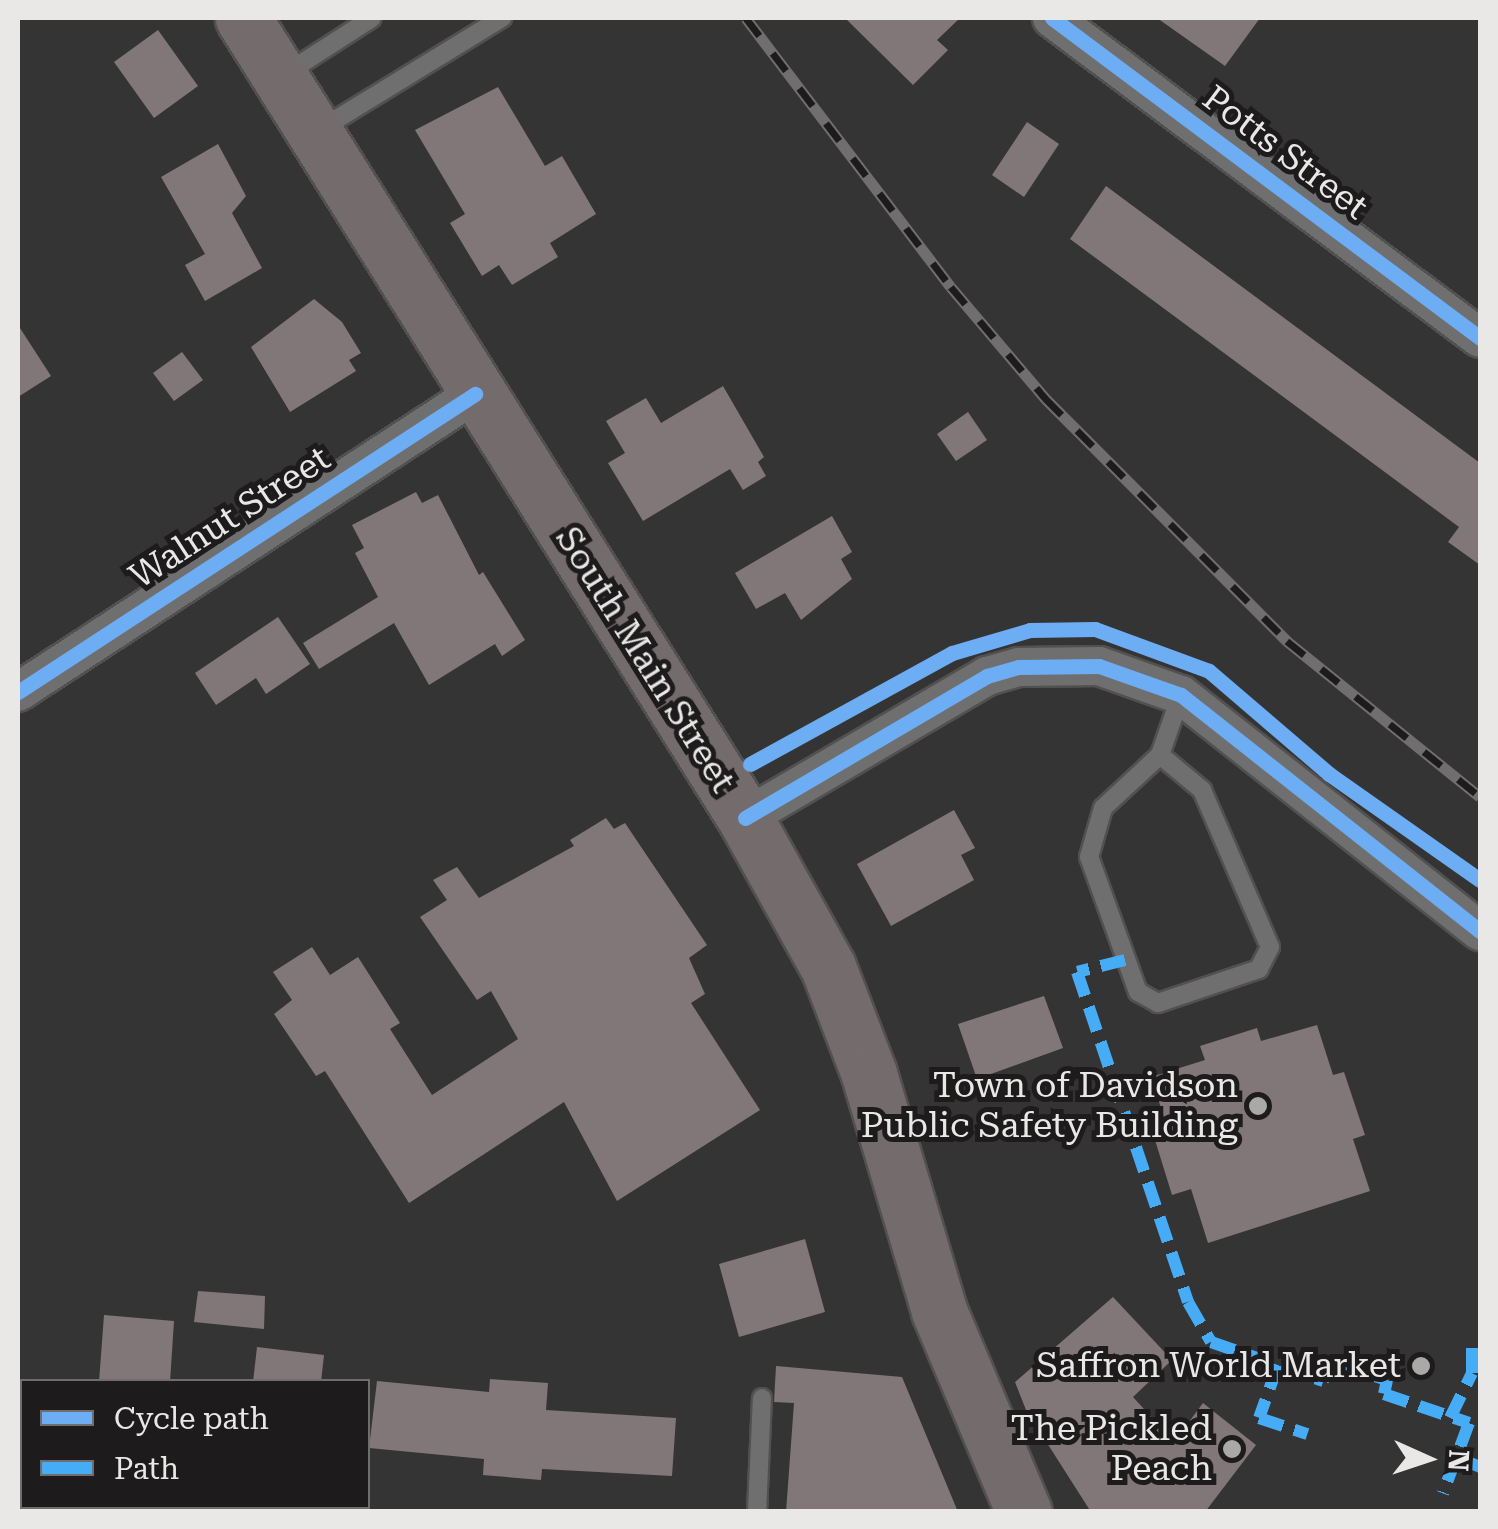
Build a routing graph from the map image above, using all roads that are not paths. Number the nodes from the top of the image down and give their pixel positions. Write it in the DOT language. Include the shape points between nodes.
graph roads {
  1 [pos="243,18"];
  2 [pos="372,18"];
  3 [pos="502,18"];
  4 [pos="1052,18"];
  5 [pos="280,77"];
  6 [pos="314,133"];
  7 [pos="1480,338"];
  8 [pos="476,394"];
  9 [pos="24,674"];
  10 [pos="1181,695"];
  11 [pos="1160,754"];
  12 [pos="745,818"];
  13 [pos="1480,932"];
  14 [pos="762,1398"];
  15 [pos="757,1512"];
  16 [pos="1024,1512"];
  1 -- 5 [label="main road, South Main Street"];
  2 -- 5 [label="lane"];
  3 -- 6 [label="lane"];
  4 -- 7 [label="street, Potts Street"];
  5 -- 6 [label="main road, South Main Street"];
  6 -- 8 [label="main road, South Main Street"];
  8 -- 9 [label="street, Walnut Street"];
  8 -- 12 [label="main road, South Main Street"];
  10 -- 11 [label="lane"];
  10 -- 12 [label="street" via="1099,666 1050,664 987,676"];
  10 -- 13 [label="street"];
  11 -- 11 [label="lane" via="1103,808 1090,857 1138,992 1158,1003 1259,969 1270,947 1209,802 1189,774"];
  12 -- 16 [label="main road, South Main Street" via="850,1017 938,1311"];
  14 -- 15 [label="lane"];
}
